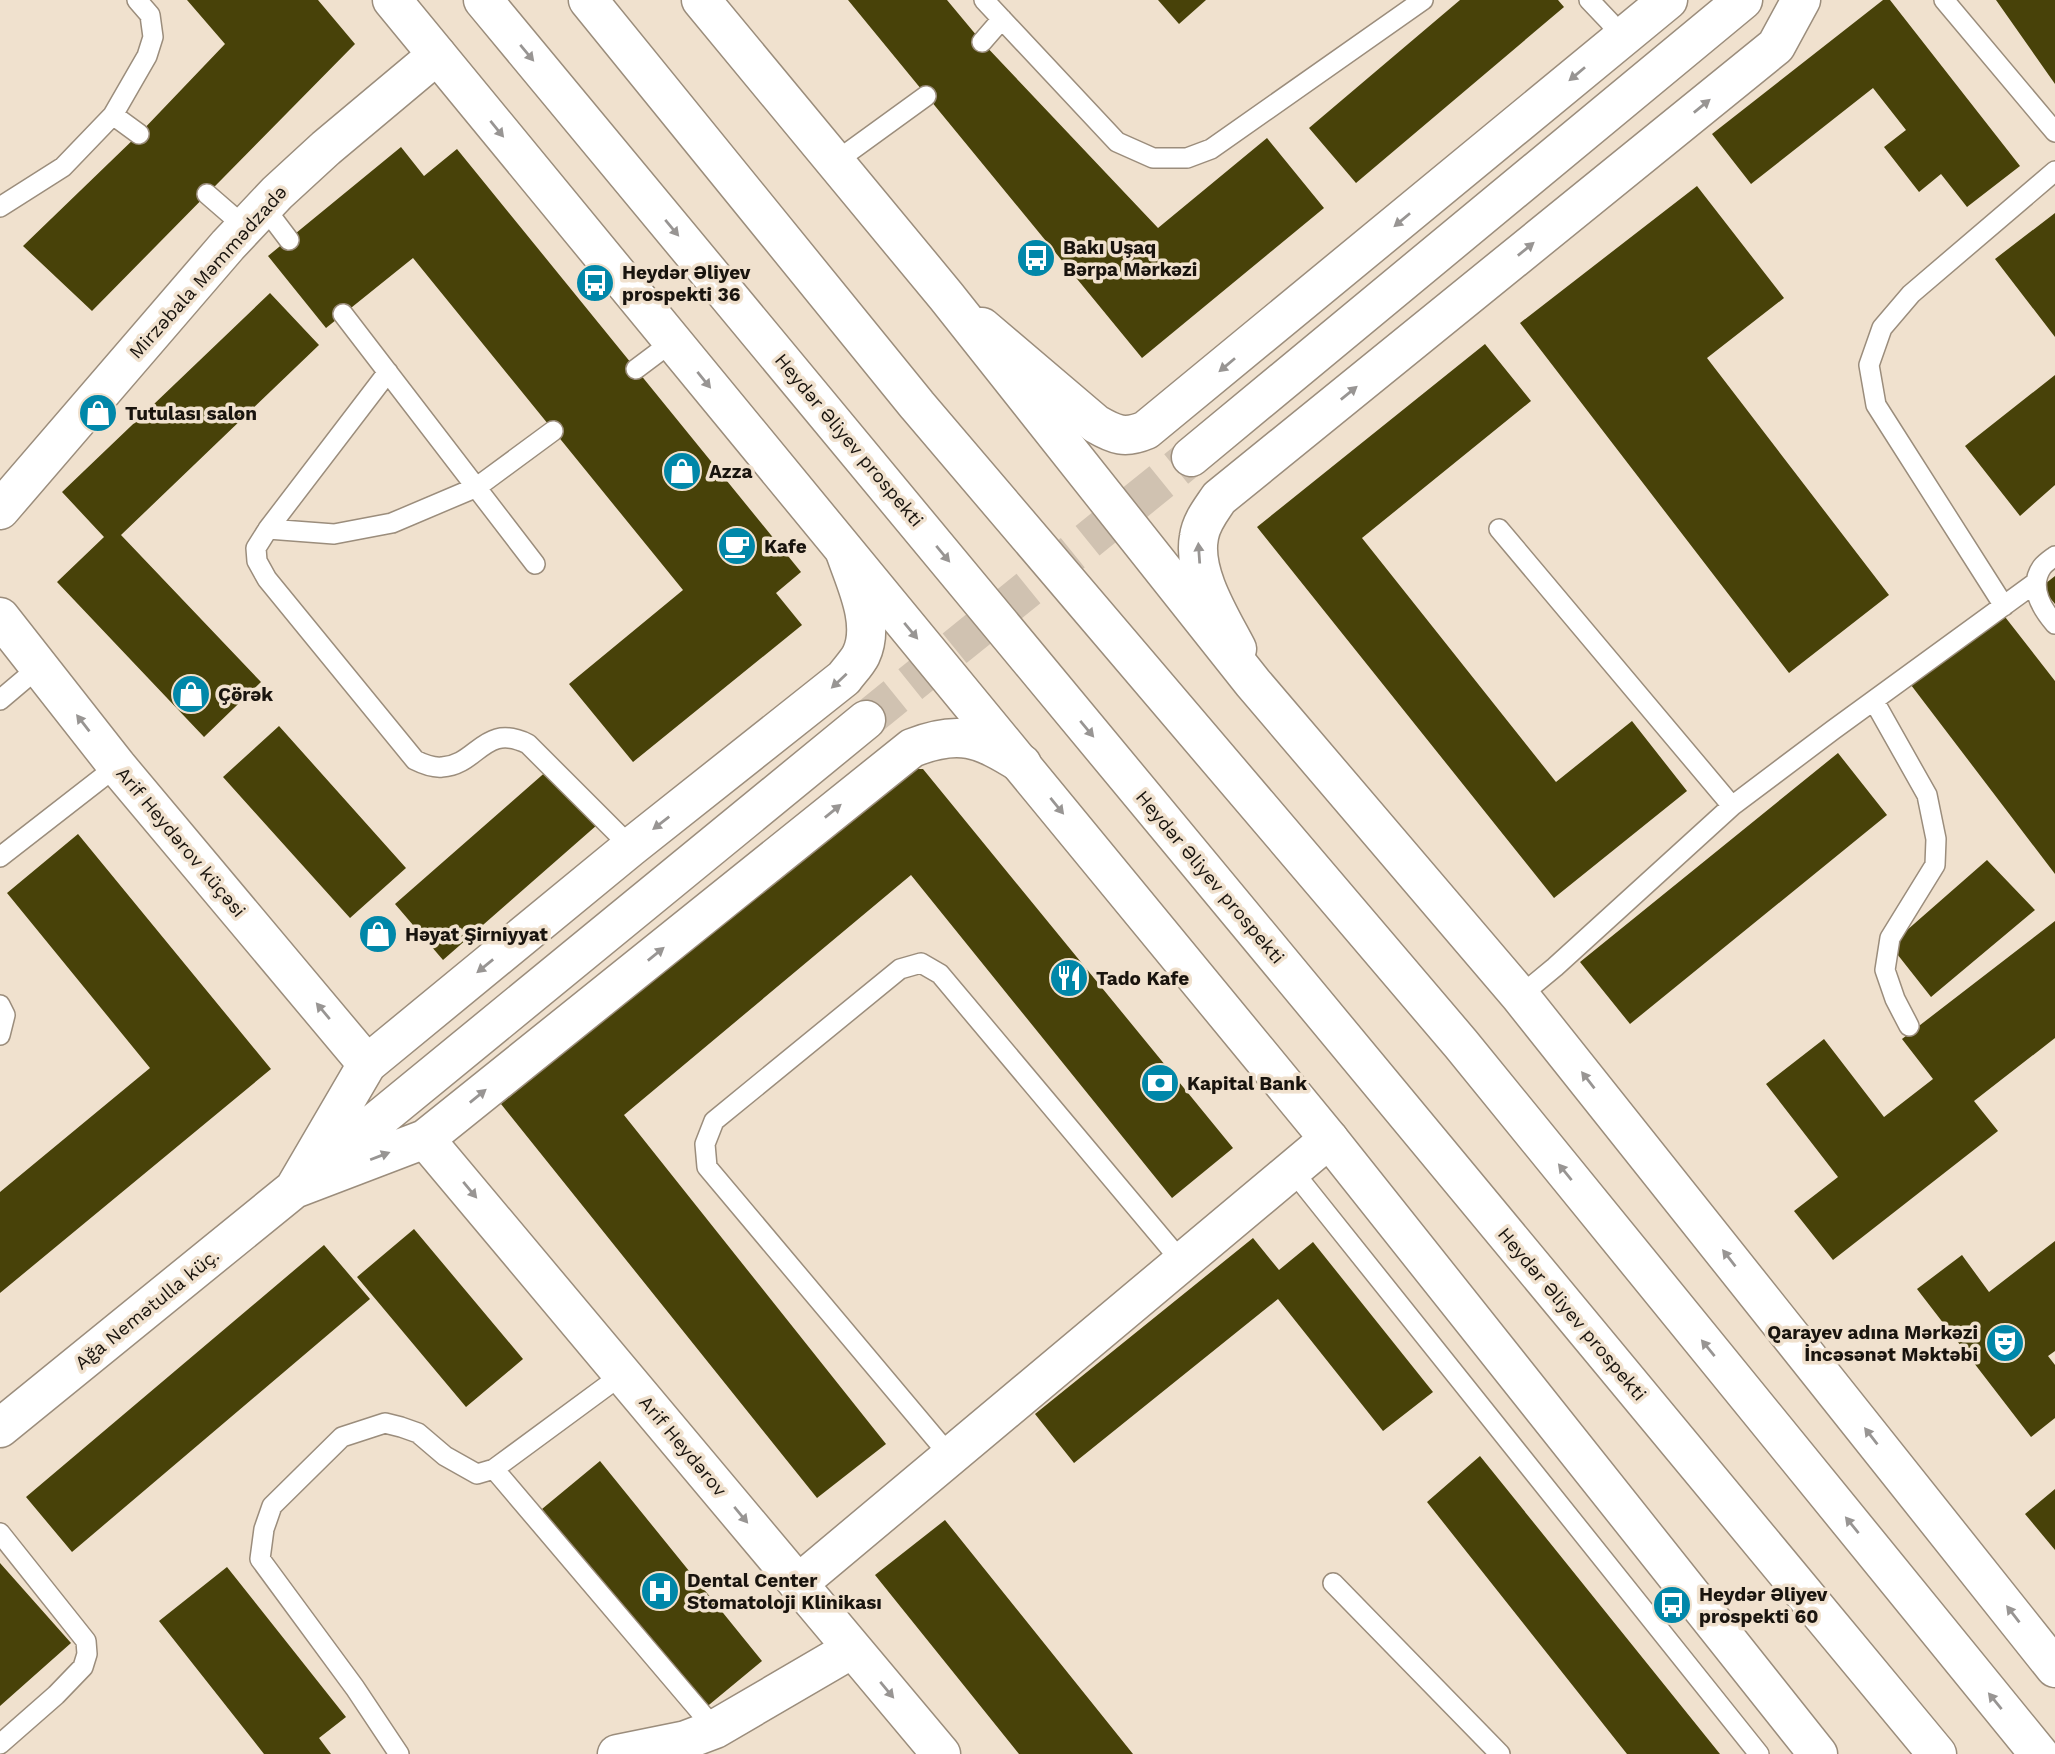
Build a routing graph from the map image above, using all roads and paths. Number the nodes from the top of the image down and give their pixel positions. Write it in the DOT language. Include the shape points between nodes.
graph roads {
  1 [pos="137,0"];
  2 [pos="392,0"];
  3 [pos="483,0"];
  4 [pos="588,0"];
  5 [pos="701,0"];
  6 [pos="984,0"];
  7 [pos="1423,0"];
  8 [pos="1589,0"];
  9 [pos="1668,0"];
  10 [pos="1743,0"];
  11 [pos="1801,0"];
  12 [pos="1944,0"];
  13 [pos="1002,19"];
  14 [pos="1622,37"];
  15 [pos="982,42"];
  16 [pos="437,55"];
  17 [pos="926,96"];
  18 [pos="113,115"];
  19 [pos="2055,132"];
  20 [pos="138,134"];
  21 [pos="835,162"];
  22 [pos="2055,171"];
  23 [pos="207,194"];
  24 [pos="0,206"];
  25 [pos="255,217"];
  26 [pos="289,240"];
  27 [pos="946,296"];
  28 [pos="343,314"];
  29 [pos="672,342"];
  30 [pos="636,369"];
  31 [pos="388,372"];
  32 [pos="553,430"];
  33 [pos="1191,457"];
  34 [pos="477,487"];
  35 [pos="0,510"];
  36 [pos="268,529"];
  37 [pos="1499,529"];
  38 [pos="844,551"];
  39 [pos="2055,556"];
  40 [pos="535,564"];
  41 [pos="2035,583"];
  42 [pos="2004,606"];
  43 [pos="0,617"];
  44 [pos="2055,624"];
  45 [pos="39,667"];
  46 [pos="1253,683"];
  47 [pos="0,700"];
  48 [pos="1874,701"];
  49 [pos="866,720"];
  50 [pos="1023,765"];
  51 [pos="117,766"];
  52 [pos="1732,806"];
  53 [pos="631,846"];
  54 [pos="0,857"];
  55 [pos="1520,996"];
  56 [pos="0,1005"];
  57 [pos="1909,1026"];
  58 [pos="0,1035"];
  59 [pos="367,1064"];
  60 [pos="425,1139"];
  61 [pos="1329,1139"];
  62 [pos="1292,1170"];
  63 [pos="294,1189"];
  64 [pos="1182,1262"];
  65 [pos="623,1374"];
  66 [pos="0,1428"];
  67 [pos="950,1456"];
  68 [pos="494,1469"];
  69 [pos="0,1533"];
  70 [pos="799,1583"];
  71 [pos="1333,1583"];
  72 [pos="852,1649"];
  73 [pos="2055,1668"];
  74 [pos="715,1728"];
  75 [pos="0,1744"];
  76 [pos="399,1754"];
  77 [pos="621,1754"];
  78 [pos="941,1754"];
  79 [pos="1500,1754"];
  80 [pos="1759,1754"];
  81 [pos="1818,1754"];
  82 [pos="1937,1754"];
  83 [pos="2039,1754"];
  1 -- 18 [label="lane" via="150,15 153,37"];
  2 -- 16 [label="main road"];
  3 -- 82 [label="main road, Heydər Əliyev prospekti, one-way"];
  83 -- 4 [label="main road, one-way" via="1461,1045 917,405"];
  5 -- 21 [label="main road"];
  6 -- 13 [label="lane"];
  7 -- 13 [label="lane" via="1211,149 1187,158 1153,158 1117,142"];
  8 -- 14 [label="lane"];
  9 -- 14 [label="main road"];
  10 -- 33 [label="main road"];
  46 -- 11 [label="main road, one-way" via="1206,586 1199,560 1198,537 1219,499 1776,46"];
  12 -- 19 [label="lane"];
  13 -- 15 [label="lane"];
  14 -- 27 [label="main road, one-way" via="1156,424 1135,435 1115,435 1096,424"];
  16 -- 25 [label="main road, Mirzəbala Məmmədzadə" via="326,148"];
  16 -- 29 [label="main road, one-way"];
  17 -- 21 [label="lane"];
  18 -- 20 [label="lane"];
  18 -- 24 [label="lane" via="63,167"];
  21 -- 27 [label="main road"];
  22 -- 42 [label="lane" via="1911,294 1882,328 1869,365 1876,405"];
  23 -- 25 [label="lane"];
  25 -- 26 [label="lane"];
  25 -- 35 [label="main road, Mirzəbala Məmmədzadə"];
  27 -- 46 [label="main road"];
  28 -- 31 [label="lane"];
  29 -- 30 [label="lane"];
  29 -- 38 [label="main road, one-way"];
  31 -- 34 [label="lane"];
  31 -- 36 [label="lane"];
  32 -- 34 [label="lane"];
  34 -- 36 [label="lane" via="391,523 334,534"];
  34 -- 40 [label="lane"];
  36 -- 53 [label="lane" via="256,548 267,579 415,760 441,767 454,765 495,739 518,739"];
  37 -- 52 [label="lane"];
  38 -- 50 [label="main road, one-way"];
  38 -- 53 [label="main road, one-way" via="862,602 866,628 861,655 844,678"];
  39 -- 41 [label="lane" via="2042,567"];
  41 -- 42 [label="lane"];
  41 -- 44 [label="lane" via="2045,613"];
  42 -- 48 [label="lane"];
  43 -- 45 [label="main road, Arif Heydərov küçəsi"];
  45 -- 47 [label="lane"];
  51 -- 45 [label="main road, Arif Heydərov küçəsi, one-way"];
  46 -- 55 [label="main road"];
  48 -- 52 [label="lane"];
  48 -- 57 [label="lane" via="1927,795 1936,839 1935,864 1889,938 1885,970"];
  49 -- 63 [label="main road"];
  60 -- 50 [label="main road, Ağa Nemətulla küç., one-way" via="912,748 949,737 977,740"];
  50 -- 61 [label="main road, one-way"];
  51 -- 54 [label="lane"];
  59 -- 51 [label="main road, Arif Heydərov küçəsi, one-way"];
  52 -- 55 [label="lane"];
  53 -- 59 [label="main road, one-way"];
  73 -- 55 [label="main road, one-way"];
  56 -- 58 [label="lane" via="5,1015"];
  59 -- 63 [label="main road, Ağa Nemətulla küç."];
  63 -- 60 [label="main road, Ağa Nemətulla küç., one-way"];
  60 -- 65 [label="main road, Arif Heydərov, one-way"];
  61 -- 62 [label="main road"];
  61 -- 81 [label="main road"];
  62 -- 64 [label="main road"];
  62 -- 80 [label="lane"];
  63 -- 66 [label="main road, Ağa Nemətulla küç."];
  64 -- 67 [label="main road"];
  64 -- 67 [label="lane" via="940,974 921,963 900,969 714,1121 705,1144 707,1167"];
  65 -- 68 [label="lane"];
  65 -- 70 [label="main road, Arif Heydərov, one-way"];
  67 -- 70 [label="main road"];
  68 -- 74 [label="lane"];
  68 -- 76 [label="lane" via="477,1474 418,1433 385,1423 342,1437 272,1506 264,1528 260,1559"];
  69 -- 75 [label="lane" via="86,1641 87,1654 83,1667 56,1695"];
  70 -- 72 [label="main road, Arif Heydərov"];
  71 -- 79 [label="lane"];
  72 -- 74 [label="main road"];
  72 -- 78 [label="main road, Arif Heydərov, one-way"];
  74 -- 77 [label="main road" via="686,1740"];
}
